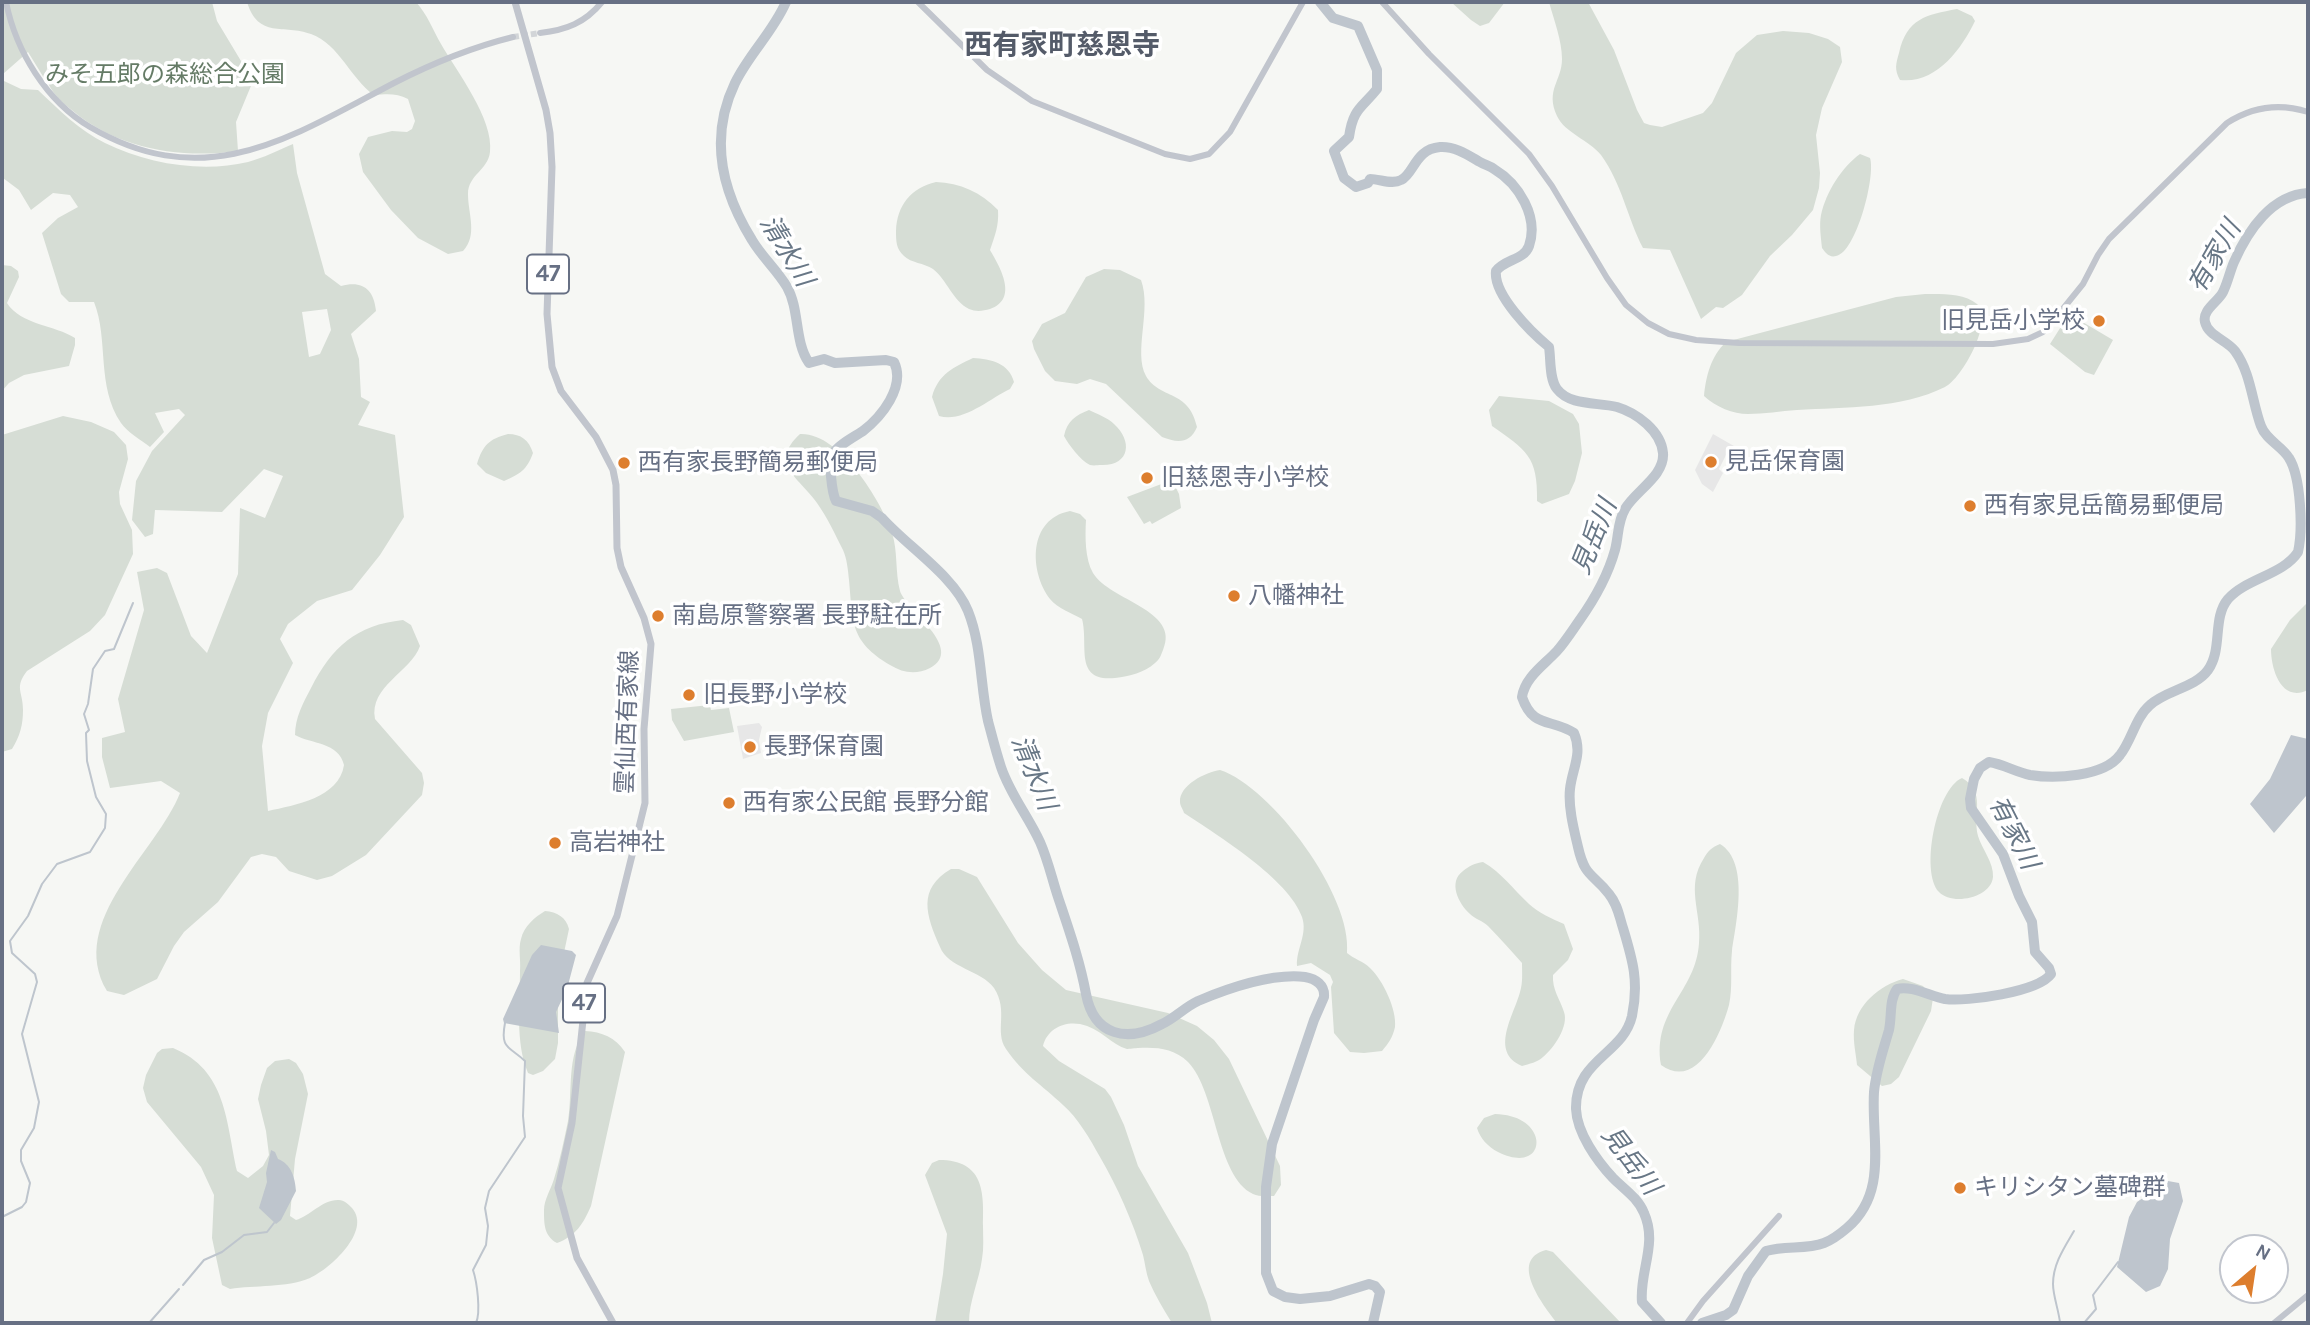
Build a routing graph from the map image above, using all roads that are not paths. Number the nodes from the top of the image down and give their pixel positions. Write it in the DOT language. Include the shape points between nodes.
graph roads {
  1 [pos="6,2"];
  2 [pos="515,2"];
  3 [pos="602,2"];
  4 [pos="918,2"];
  5 [pos="1303,2"];
  6 [pos="1382,2"];
  7 [pos="540,33"];
  8 [pos="513,37"];
  9 [pos="2308,112"];
  10 [pos="1779,1216"];
  11 [pos="2308,1295"];
  12 [pos="613,1323"];
  13 [pos="1687,1323"];
  14 [pos="2274,1323"];
  1 -- 8 [label="street" via="24,54 62,105 98,132 155,152 203,158 269,145 343,112 417,71"];
  2 -- 12 [label="main road, 雲仙西有家線 / 47" via="550,133 547,314 552,367 561,391 596,437 613,470 621,567 652,644 644,729 645,803 617,916 586,990 572,1123 558,1188 577,1258"];
  3 -- 7 [label="street" via="573,26"];
  4 -- 5 [label="street" via="987,70 1032,101 1165,154 1190,159 1209,154 1230,132"];
  6 -- 9 [label="street" via="1529,154 1629,307 1655,328 1706,341 1993,344 2035,337 2083,284 2109,239 2227,123 2271,107"];
  10 -- 13 [label="street"];
  11 -- 14 [label="street"];
}
